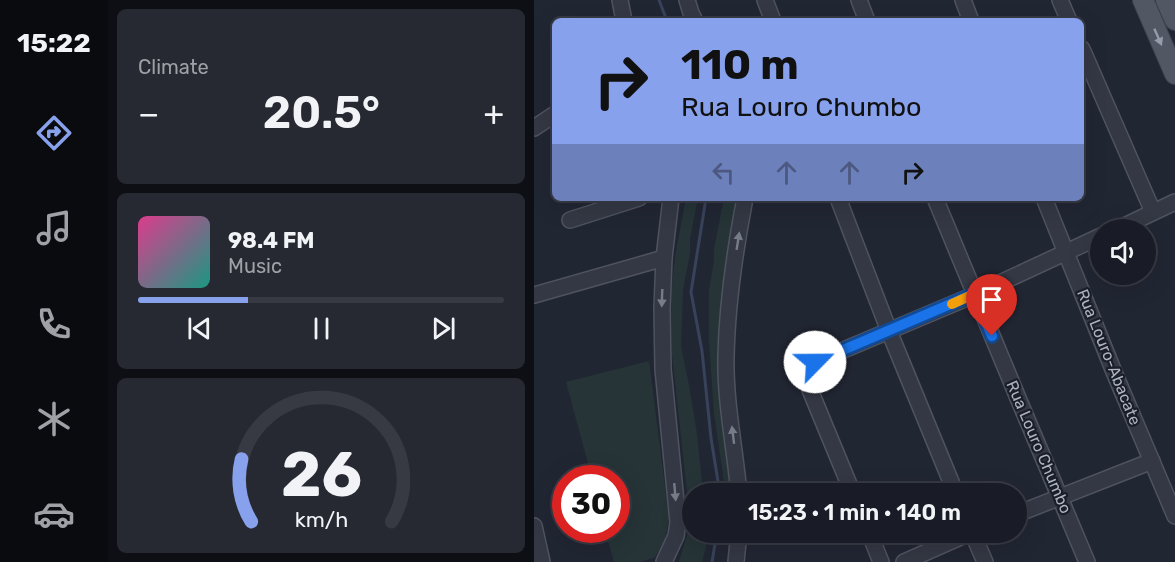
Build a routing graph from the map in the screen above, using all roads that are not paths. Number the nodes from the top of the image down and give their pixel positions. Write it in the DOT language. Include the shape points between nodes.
graph roads {
  1 [pos="620,0"];
  2 [pos="687,0"];
  3 [pos="765,0"];
  4 [pos="859,0"];
  5 [pos="963,0"];
  6 [pos="1060,0"];
  7 [pos="1143,0"];
  8 [pos="623,18"];
  9 [pos="694,18"];
  10 [pos="772,18"];
  11 [pos="866,18"];
  12 [pos="970,18"];
  13 [pos="1068,18"];
  14 [pos="1084,54"];
  15 [pos="1175,74"];
  16 [pos="552,116"];
  17 [pos="534,128"];
  18 [pos="630,201"];
  19 [pos="671,201"];
  20 [pos="745,201"];
  21 [pos="839,201"];
  22 [pos="936,201"];
  23 [pos="1045,201"];
  24 [pos="1175,202"];
  25 [pos="1153,212"];
  26 [pos="1139,219"];
  27 [pos="570,220"];
  28 [pos="1090,241"];
  29 [pos="1066,252"];
  30 [pos="664,258"];
  31 [pos="974,294"];
  32 [pos="534,295"];
  33 [pos="889,331"];
  34 [pos="1152,461"];
  35 [pos="738,483"];
  36 [pos="848,483"];
  37 [pos="952,483"];
  38 [pos="1060,497"];
  39 [pos="1027,510"];
  40 [pos="1175,516"];
  41 [pos="534,526"];
  42 [pos="738,543"];
  43 [pos="873,543"];
  44 [pos="947,543"];
  45 [pos="977,543"];
  46 [pos="542,562"];
  47 [pos="664,562"];
  48 [pos="736,562"];
  49 [pos="881,562"];
  50 [pos="904,562"];
  51 [pos="985,562"];
  52 [pos="1087,562"];
  1 -- 8 [label="street"];
  2 -- 9 [label="street"];
  3 -- 10 [label="street"];
  4 -- 11 [label="street"];
  5 -- 12 [label="street"];
  6 -- 13 [label="street"];
  7 -- 15 [label="main road, one-way"];
  14 -- 25 [label="street"];
  16 -- 17 [label="street"];
  18 -- 27 [label="street"];
  19 -- 30 [label="street"];
  35 -- 20 [label="street, one-way" via="726,356"];
  21 -- 33 [label="street"];
  22 -- 31 [label="street, Rua Louro Chumbo"];
  23 -- 29 [label="street, Rua Louro-Abacate"];
  24 -- 25 [label="street"];
  25 -- 26 [label="street"];
  28 -- 29 [label="street"];
  29 -- 31 [label="street"];
  29 -- 34 [label="street, Rua Louro-Abacate"];
  30 -- 32 [label="street"];
  30 -- 47 [label="street, one-way" via="663,369 678,522"];
  31 -- 33 [label="street"];
  31 -- 38 [label="street, Rua Louro Chumbo"];
  33 -- 36 [label="street" via="815,362 807,370 808,386"];
  33 -- 37 [label="street"];
  34 -- 38 [label="street"];
  34 -- 40 [label="street, Rua Louro-Abacate"];
  38 -- 39 [label="street"];
  38 -- 52 [label="street, Rua Louro Chumbo"];
  41 -- 46 [label="street"];
  42 -- 48 [label="street"];
  43 -- 49 [label="street"];
  44 -- 50 [label="street"];
  45 -- 51 [label="street"];
}
